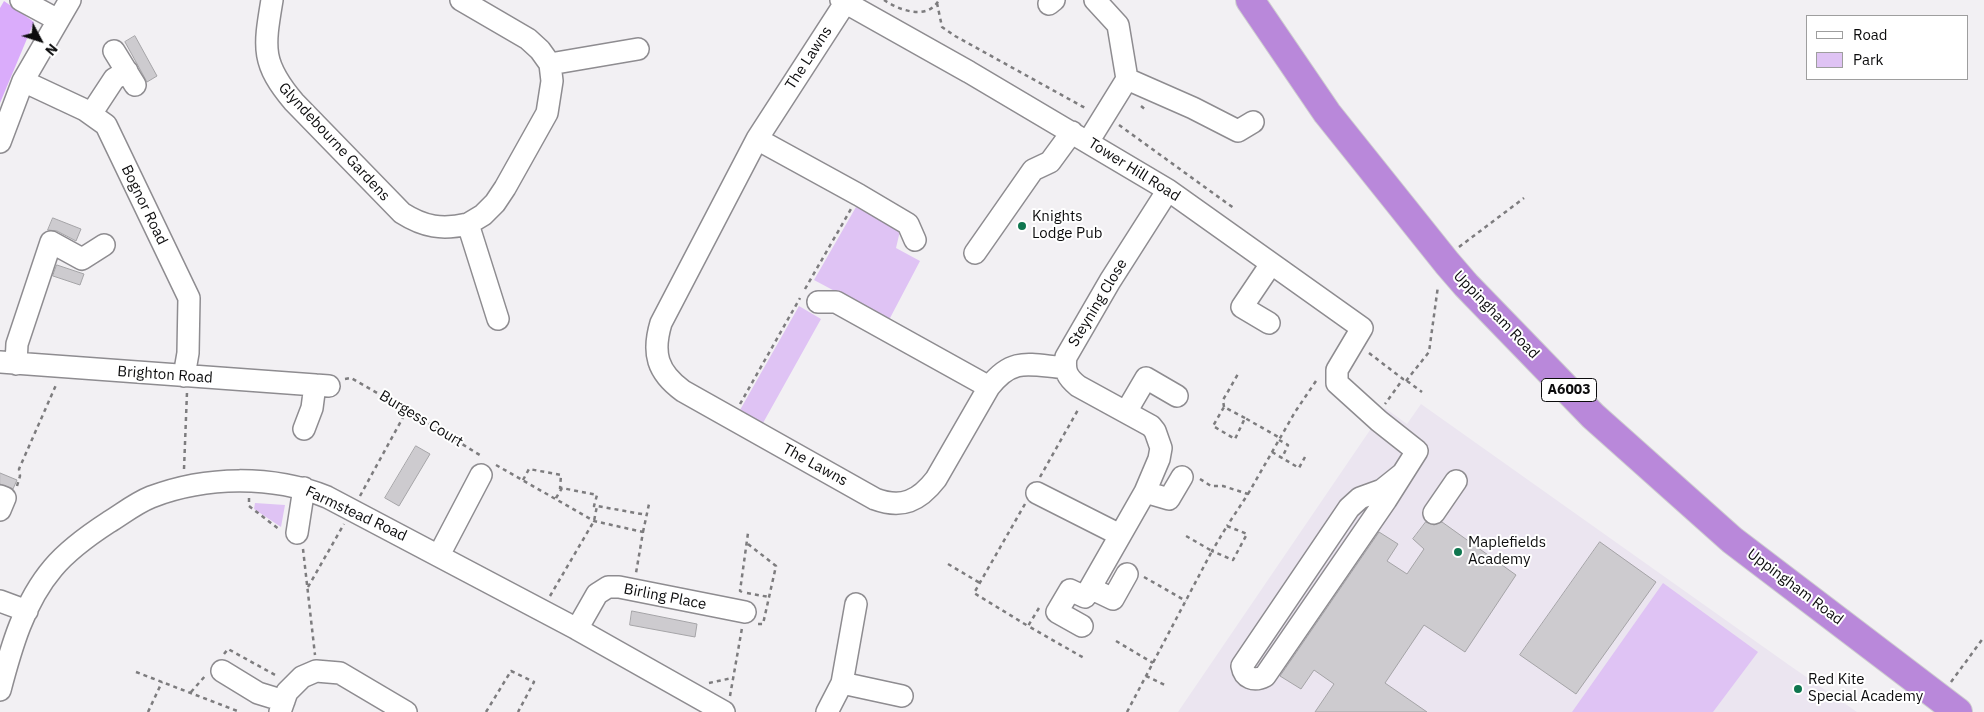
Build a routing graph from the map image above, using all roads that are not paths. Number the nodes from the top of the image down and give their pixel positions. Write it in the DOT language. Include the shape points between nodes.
graph roads {
  1 [pos="21,0"];
  2 [pos="70,0"];
  3 [pos="272,0"];
  4 [pos="460,0"];
  5 [pos="1094,0"];
  6 [pos="1250,0"];
  7 [pos="843,1"];
  8 [pos="58,20"];
  9 [pos="638,49"];
  10 [pos="114,52"];
  11 [pos="550,64"];
  12 [pos="1127,79"];
  13 [pos="24,81"];
  14 [pos="90,114"];
  15 [pos="1252,122"];
  16 [pos="1080,137"];
  17 [pos="758,139"];
  18 [pos="0,142"];
  19 [pos="1168,190"];
  20 [pos="468,224"];
  21 [pos="915,240"];
  22 [pos="104,245"];
  23 [pos="974,253"];
  24 [pos="1271,264"];
  25 [pos="818,302"];
  26 [pos="498,319"];
  27 [pos="1269,323"];
  28 [pos="8,363"];
  29 [pos="1065,368"];
  30 [pos="186,376"];
  31 [pos="989,387"];
  32 [pos="1177,396"];
  33 [pos="1126,412"];
  34 [pos="304,429"];
  35 [pos="486,468"];
  36 [pos="1402,474"];
  37 [pos="1190,478"];
  38 [pos="1456,480"];
  39 [pos="304,488"];
  40 [pos="1034,491"];
  41 [pos="1144,492"];
  42 [pos="1434,513"];
  43 [pos="1120,535"];
  44 [pos="295,538"];
  45 [pos="439,555"];
  46 [pos="1132,573"];
  47 [pos="1088,592"];
  48 [pos="0,601"];
  49 [pos="856,604"];
  50 [pos="27,611"];
  51 [pos="744,618"];
  52 [pos="1082,626"];
  53 [pos="577,629"];
  54 [pos="6,639"];
  55 [pos="222,671"];
  56 [pos="842,683"];
  57 [pos="0,690"];
  58 [pos="902,696"];
  59 [pos="1949,705"];
  60 [pos="282,706"];
  61 [pos="406,712"];
  62 [pos="723,712"];
  63 [pos="827,712"];
  1 -- 8 [label="street"];
  2 -- 8 [label="street"];
  3 -- 20 [label="street, Glyndebourne Gardens" via="266,54 272,72 294,102 402,213 437,228"];
  4 -- 11 [label="street" via="528,39"];
  5 -- 12 [label="street" via="1118,25"];
  6 -- 59 [label="highway, Uppingham Road / A6003" via="1327,113 1445,261 1593,416 1725,533"];
  7 -- 16 [label="street, Tower Hill Road"];
  7 -- 17 [label="street, The Lawns"];
  8 -- 13 [label="street"];
  9 -- 11 [label="street"];
  10 -- 14 [label="street" via="131,78 114,79"];
  11 -- 20 [label="street, Glyndebourne Gardens" via="552,81 547,113 495,203"];
  12 -- 15 [label="street" via="1238,131"];
  12 -- 16 [label="street" via="1104,117"];
  13 -- 14 [label="street, Bognor Road"];
  13 -- 18 [label="street"];
  14 -- 30 [label="street, Bognor Road" via="106,125 189,298"];
  16 -- 19 [label="street, Tower Hill Road"];
  16 -- 23 [label="street" via="1050,162 1033,170"];
  17 -- 21 [label="street" via="908,224"];
  17 -- 31 [label="street, The Lawns" via="661,323 656,355 671,382 875,499 891,503 904,503 926,492"];
  19 -- 24 [label="street, Tower Hill Road"];
  19 -- 29 [label="street, Steyning Close" via="1066,357"];
  20 -- 26 [label="street"];
  22 -- 28 [label="street" via="82,259 51,242"];
  24 -- 27 [label="street" via="1242,307"];
  24 -- 36 [label="street, Tower Hill Road" via="1362,328 1337,370 1337,383 1417,451"];
  25 -- 31 [label="street" via="836,302"];
  28 -- 30 [label="street, Brighton Road"];
  29 -- 31 [label="street, The Lawns" via="1025,364 1010,367"];
  29 -- 33 [label="street" via="1068,378"];
  30 -- 34 [label="street, Brighton Road" via="322,385"];
  32 -- 33 [label="street" via="1146,378"];
  33 -- 41 [label="street" via="1151,426 1161,448"];
  35 -- 45 [label="street"];
  36 -- 36 [label="street" via="1265,676 1259,680 1250,678 1242,666 1349,508 1360,498 1382,490"];
  37 -- 41 [label="street" via="1169,499"];
  38 -- 42 [label="street"];
  39 -- 44 [label="street"];
  39 -- 45 [label="street, Farmstead Road" via="353,509"];
  39 -- 50 [label="street, Farmstead Road" via="214,482 151,498 89,536 53,569"];
  40 -- 43 [label="street"];
  41 -- 43 [label="street"];
  43 -- 47 [label="street"];
  45 -- 53 [label="street, Farmstead Road"];
  46 -- 47 [label="street" via="1113,600"];
  47 -- 52 [label="street" via="1070,590 1057,612"];
  48 -- 50 [label="street"];
  49 -- 56 [label="street"];
  50 -- 54 [label="street, Farmstead Road"];
  51 -- 53 [label="street, Birling Place" via="608,587 597,594"];
  53 -- 62 [label="street, Farmstead Road"];
  54 -- 57 [label="street, Farmstead Road"];
  55 -- 60 [label="street"];
  56 -- 58 [label="street"];
  56 -- 63 [label="street"];
  60 -- 61 [label="street" via="287,692 302,678 316,671 340,673"];
}
